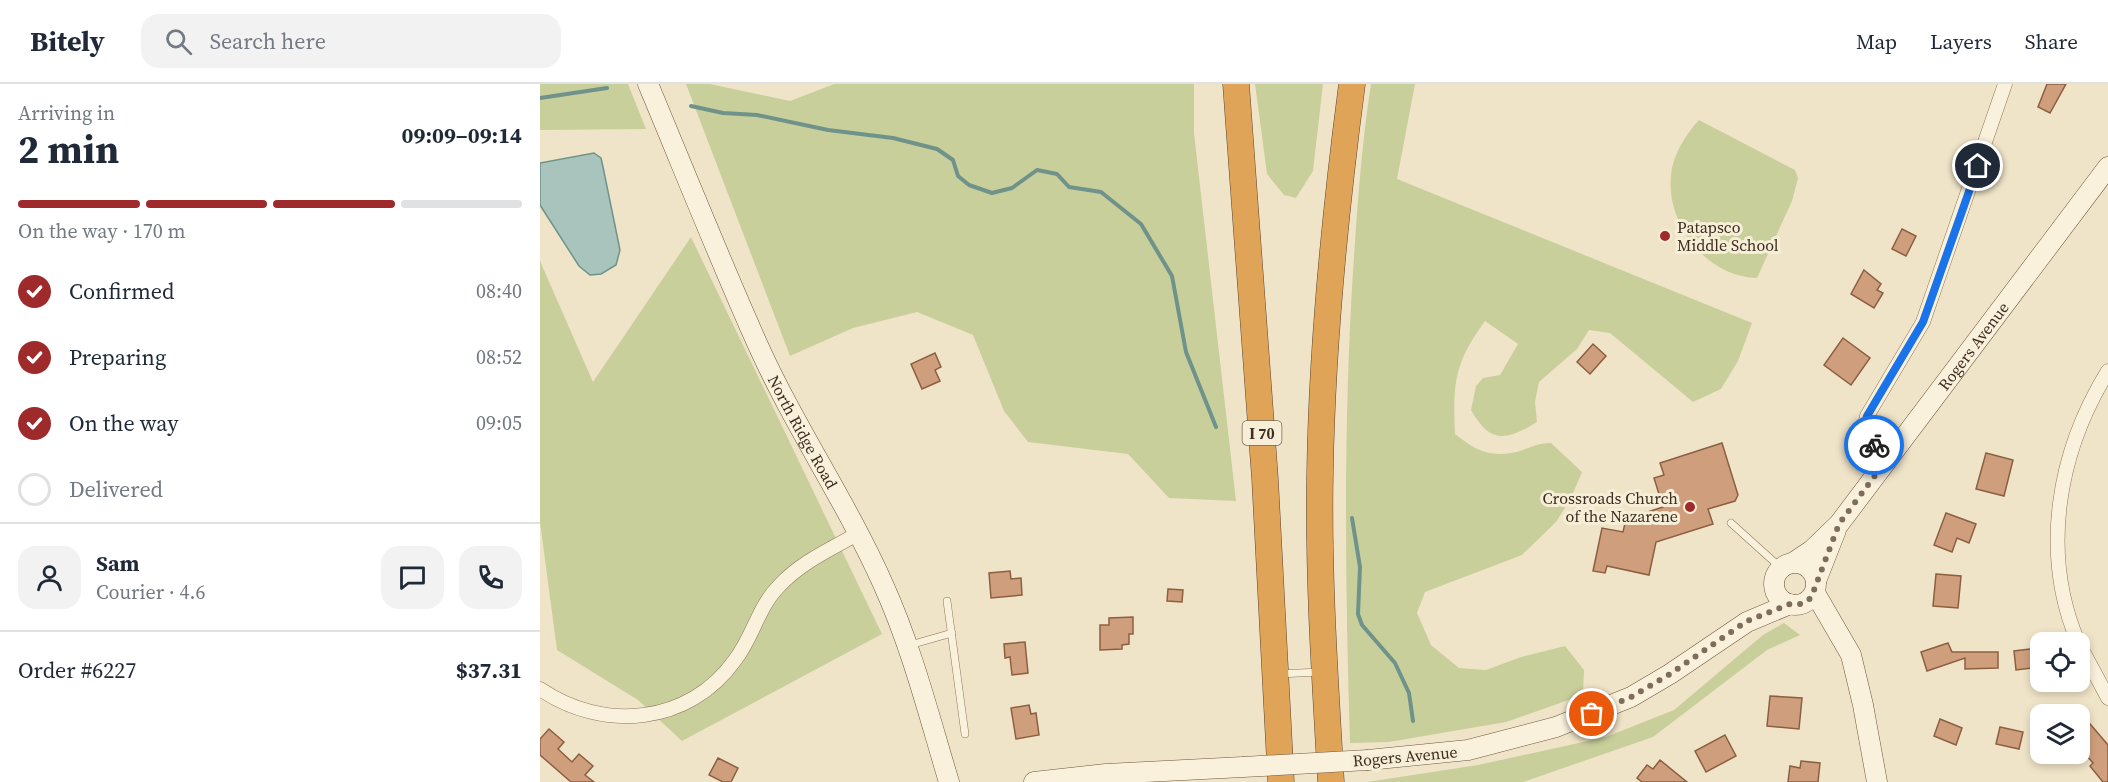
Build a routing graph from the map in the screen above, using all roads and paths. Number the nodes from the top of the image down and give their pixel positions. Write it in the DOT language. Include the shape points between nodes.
graph roads {
  1 [pos="648,84"];
  2 [pos="1236,84"];
  3 [pos="1352,84"];
  4 [pos="2005,84"];
  5 [pos="2108,167"];
  6 [pos="2108,371"];
  7 [pos="1888,458"];
  8 [pos="1731,523"];
  9 [pos="1839,524"];
  10 [pos="859,533"];
  11 [pos="1783,571"];
  12 [pos="1806,595"];
  13 [pos="947,601"];
  14 [pos="1747,621"];
  15 [pos="2076,632"];
  16 [pos="951,633"];
  17 [pos="908,646"];
  18 [pos="2090,664"];
  19 [pos="1324,672"];
  20 [pos="1276,674"];
  21 [pos="540,689"];
  22 [pos="2108,698"];
  23 [pos="965,734"];
  24 [pos="1128,777"];
  25 [pos="1046,781"];
  26 [pos="949,782"];
  27 [pos="1281,782"];
  28 [pos="1331,782"];
  29 [pos="1877,782"];
  1 -- 10 [label="main road, North Ridge Road" via="758,344"];
  2 -- 20 [label="highway, I 70"];
  3 -- 19 [label="highway" via="1335,219 1325,354 1320,473"];
  4 -- 7 [label="street" via="1923,322 1867,416 1866,435"];
  5 -- 7 [label="main road, Rogers Avenue"];
  6 -- 15 [label="street" via="2070,453 2058,518 2060,572"];
  7 -- 9 [label="main road, Rogers Avenue"];
  8 -- 11 [label="lane"];
  9 -- 11 [label="main road, Rogers Avenue"];
  9 -- 12 [label="main road, Rogers Avenue"];
  10 -- 17 [label="main road, North Ridge Road"];
  10 -- 21 [label="street" via="799,567 778,586 761,608 737,659 699,696 639,716 612,717 559,702"];
  11 -- 12 [label="main road" via="1780,598"];
  11 -- 12 [label="main road" via="1809,567"];
  11 -- 14 [label="main road, Rogers Avenue"];
  12 -- 14 [label="main road, Rogers Avenue"];
  12 -- 29 [label="main road" via="1835,626 1851,655"];
  13 -- 16 [label="lane"];
  14 -- 24 [label="main road, Rogers Avenue, bridge" via="1631,697 1556,727 1468,750"];
  16 -- 17 [label="lane"];
  16 -- 23 [label="lane"];
  17 -- 26 [label="main road, North Ridge Road"];
  18 -- 22 [label="street"];
  19 -- 20 [label="lane"];
  19 -- 28 [label="highway"];
  20 -- 27 [label="highway, I 70"];
  24 -- 25 [label="main road, Rogers Avenue"];
}
